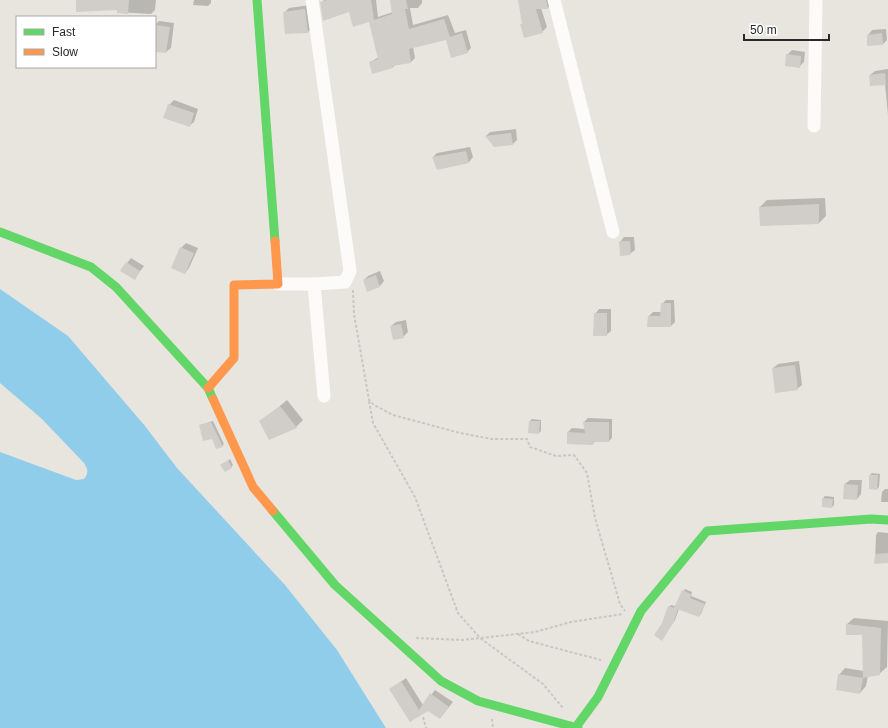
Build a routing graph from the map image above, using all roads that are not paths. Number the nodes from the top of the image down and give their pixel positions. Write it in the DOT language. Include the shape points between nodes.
graph roads {
  1 [pos="257,0"];
  2 [pos="312,0"];
  3 [pos="554,0"];
  4 [pos="816,0"];
  5 [pos="814,126"];
  6 [pos="0,232"];
  7 [pos="612,232"];
  8 [pos="278,284"];
  9 [pos="314,284"];
  10 [pos="208,388"];
  11 [pos="324,396"];
  12 [pos="888,520"];
  13 [pos="577,727"];
  1 -- 8 [label="street"];
  2 -- 9 [label="street" via="350,270 345,282"];
  3 -- 7 [label="street"];
  4 -- 5 [label="street"];
  6 -- 10 [label="street" via="91,267 116,287"];
  8 -- 9 [label="street"];
  8 -- 10 [label="street" via="234,285 234,358"];
  9 -- 11 [label="street"];
  10 -- 13 [label="street" via="253,487 335,585 441,681 478,701"];
  12 -- 13 [label="street" via="871,519 707,531 641,611 598,697"];
}
